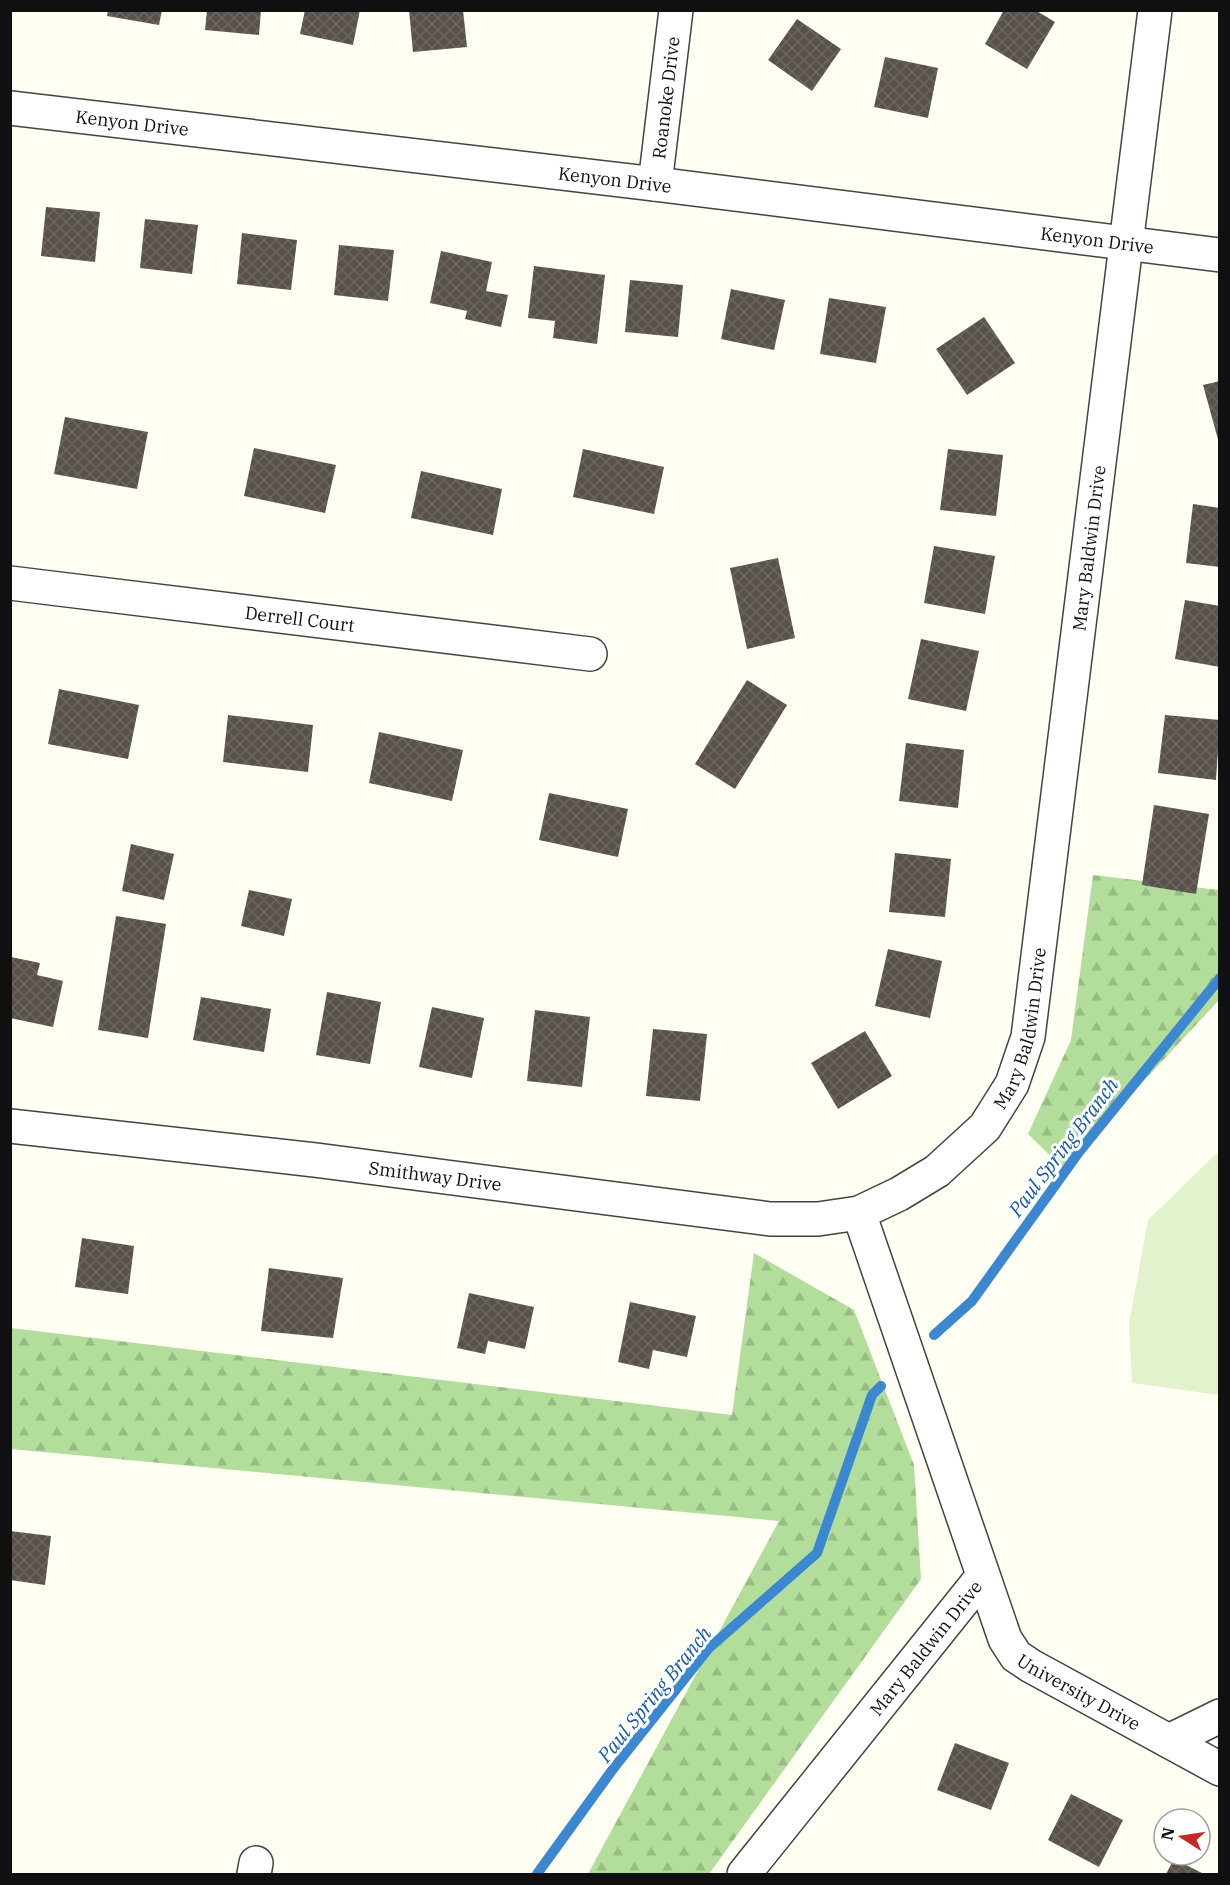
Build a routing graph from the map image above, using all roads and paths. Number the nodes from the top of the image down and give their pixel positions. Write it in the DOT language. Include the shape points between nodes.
graph roads {
  1 [pos="676,10"];
  2 [pos="1155,10"];
  3 [pos="10,108"];
  4 [pos="655,184"];
  5 [pos="1126,244"];
  6 [pos="1220,255"];
  7 [pos="10,583"];
  8 [pos="590,654"];
  9 [pos="10,1126"];
  10 [pos="859,1213"];
  11 [pos="983,1576"];
  12 [pos="1220,1716"];
  13 [pos="1169,1741"];
  14 [pos="1220,1769"];
  15 [pos="744,1875"];
  1 -- 4 [label="street, Roanoke Drive"];
  2 -- 5 [label="street, Mary Baldwin Drive"];
  3 -- 4 [label="street, Kenyon Drive"];
  4 -- 5 [label="street, Kenyon Drive"];
  5 -- 6 [label="street, Kenyon Drive"];
  5 -- 10 [label="street, Mary Baldwin Drive" via="1029,1037 1012,1084 985,1126 937,1171"];
  7 -- 8 [label="street, Derrell Court"];
  9 -- 10 [label="street, Smithway Drive" via="315,1160 770,1219 819,1219"];
  10 -- 11 [label="street, Mary Baldwin Drive"];
  11 -- 13 [label="street, University Drive" via="1005,1640 1016,1656"];
  11 -- 15 [label="street, Mary Baldwin Drive"];
  12 -- 13 [label="street"];
  13 -- 14 [label="street, University Drive"];
}
